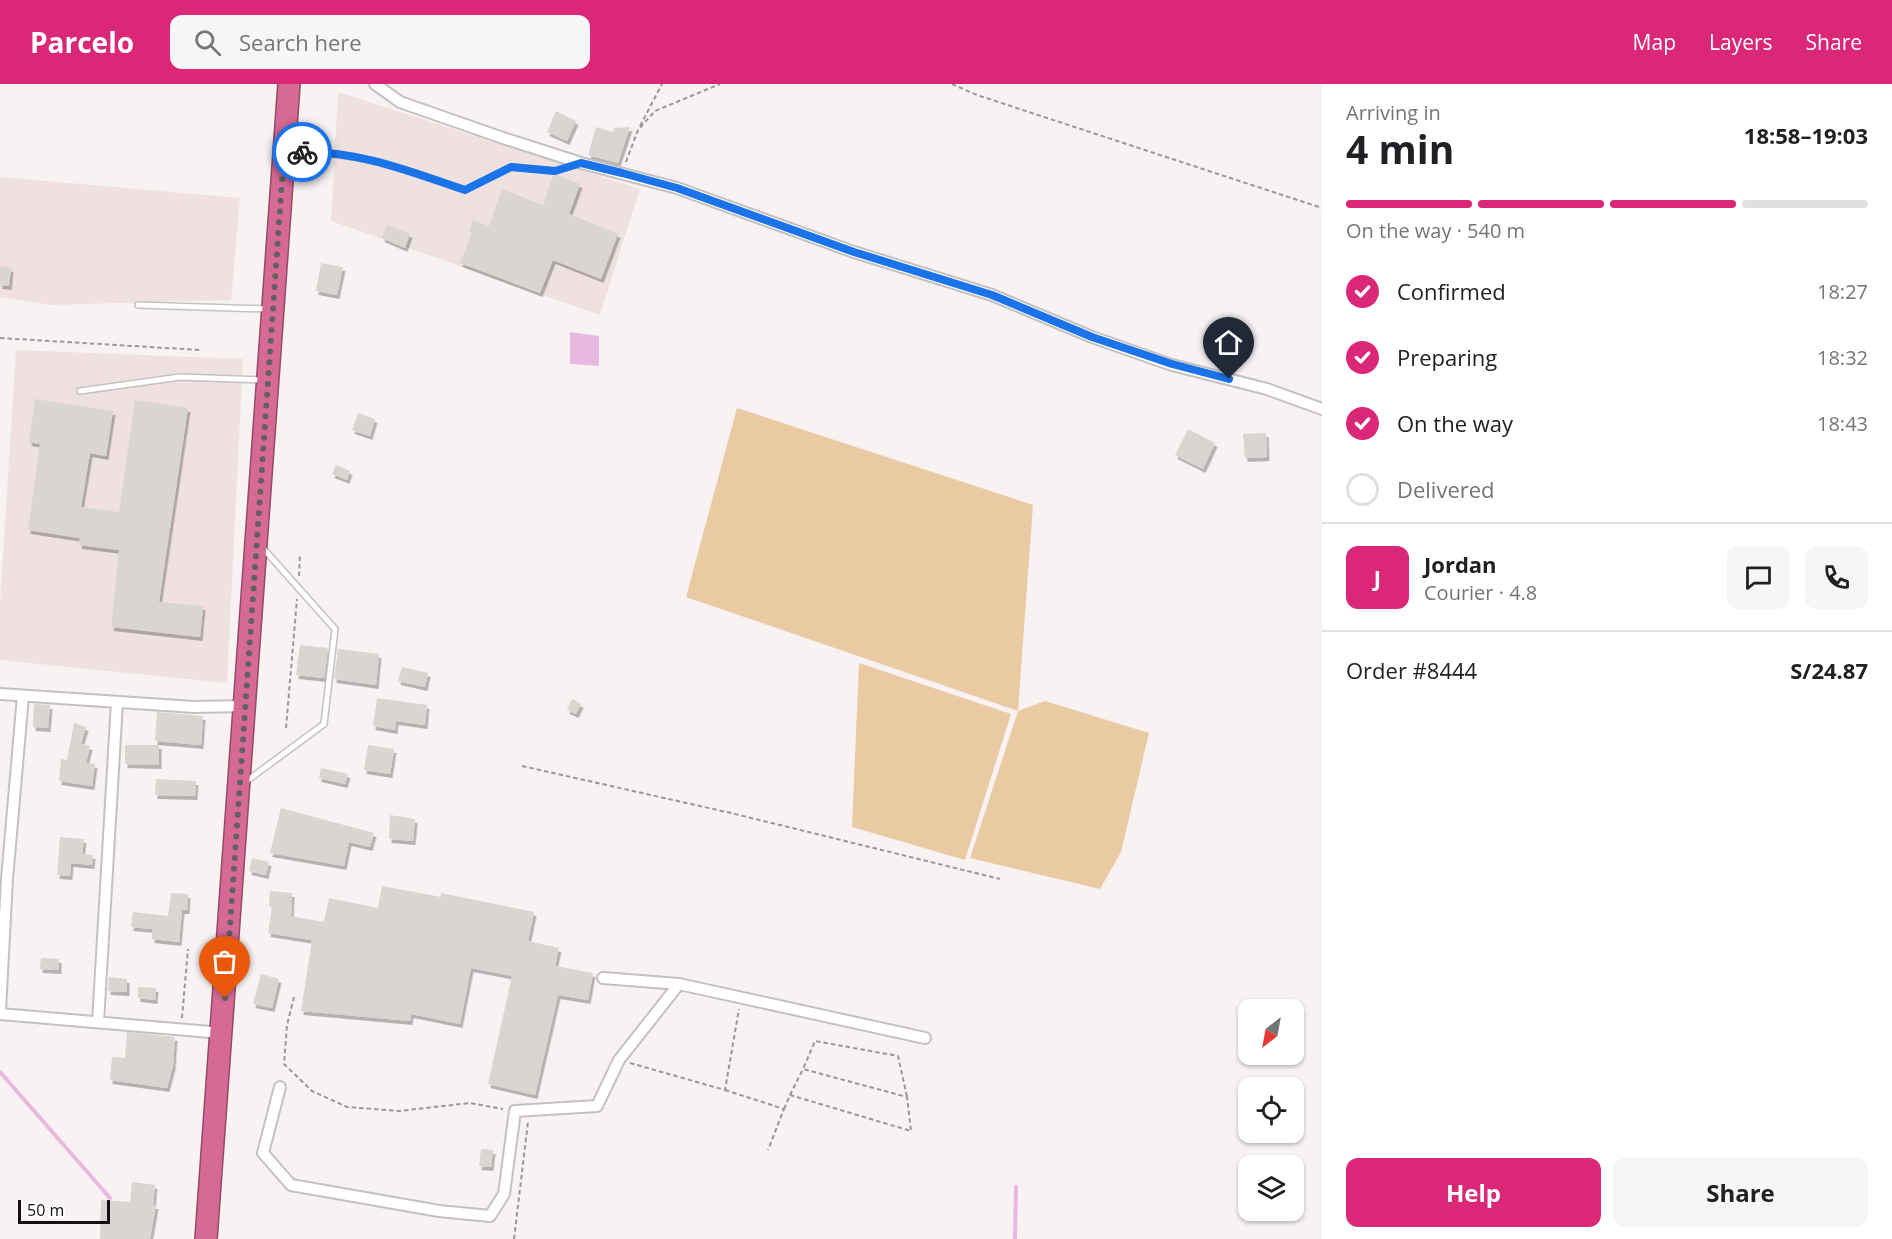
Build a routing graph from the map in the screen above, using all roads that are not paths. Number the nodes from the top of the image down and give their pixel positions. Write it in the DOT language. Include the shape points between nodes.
graph roads {
  1 [pos="289,84"];
  2 [pos="375,84"];
  3 [pos="284,152"];
  4 [pos="581,163"];
  5 [pos="138,305"];
  6 [pos="273,309"];
  7 [pos="267,381"];
  8 [pos="80,391"];
  9 [pos="1322,409"];
  10 [pos="256,540"];
  11 [pos="0,694"];
  12 [pos="23,696"];
  13 [pos="117,702"];
  14 [pos="246,706"];
  15 [pos="240,786"];
  16 [pos="603,978"];
  17 [pos="679,984"];
  18 [pos="0,1012"];
  19 [pos="98,1022"];
  20 [pos="222,1033"];
  21 [pos="926,1038"];
  22 [pos="280,1087"];
  23 [pos="206,1239"];
  1 -- 3 [label="highway"];
  2 -- 4 [label="street" via="400,102"];
  3 -- 4 [label="lane" via="328,152 387,163 465,190 511,167 555,171"];
  3 -- 6 [label="highway"];
  4 -- 9 [label="street" via="677,188 854,252 992,295 1092,337"];
  5 -- 6 [label="lane"];
  6 -- 7 [label="highway"];
  7 -- 8 [label="lane" via="180,377"];
  7 -- 10 [label="highway"];
  10 -- 14 [label="highway"];
  10 -- 15 [label="lane" via="335,629 324,724"];
  11 -- 12 [label="street"];
  12 -- 13 [label="street"];
  12 -- 18 [label="street"];
  13 -- 14 [label="street"];
  13 -- 19 [label="street"];
  14 -- 15 [label="highway"];
  15 -- 20 [label="highway"];
  16 -- 17 [label="street"];
  17 -- 21 [label="street"];
  17 -- 22 [label="street" via="619,1060 597,1106 515,1111 504,1194 490,1216 291,1185 263,1153"];
  18 -- 19 [label="street"];
  19 -- 20 [label="street"];
  20 -- 23 [label="highway"];
}
